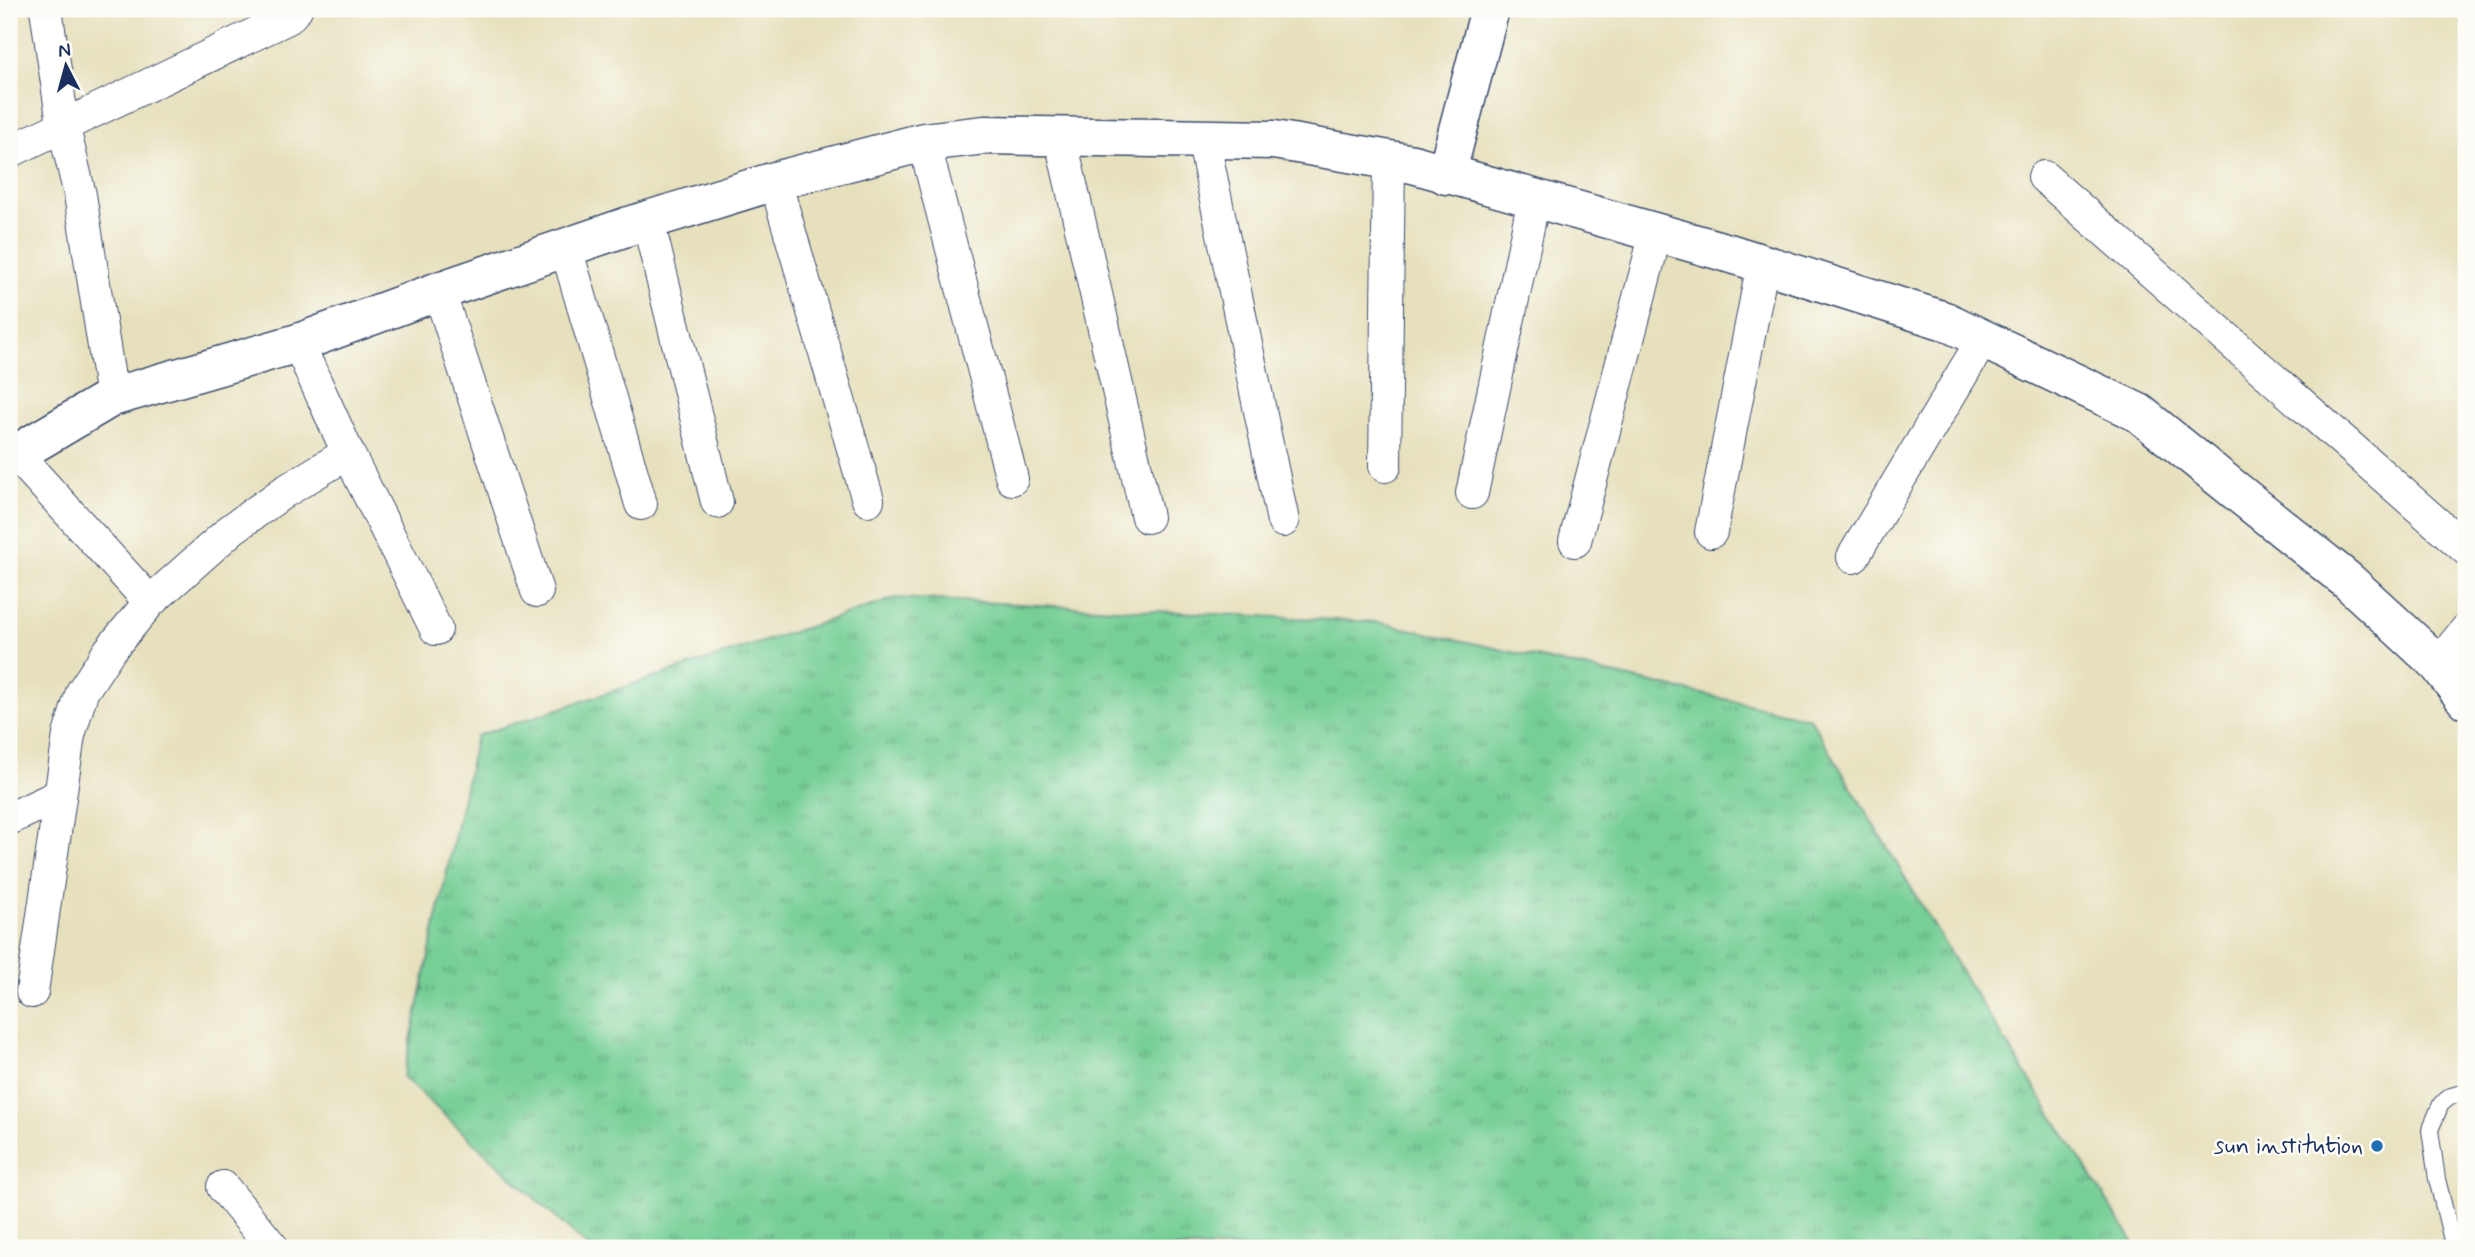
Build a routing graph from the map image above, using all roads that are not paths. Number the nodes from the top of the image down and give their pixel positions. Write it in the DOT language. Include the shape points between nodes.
graph roads {
  1 [pos="46,9"];
  2 [pos="296,9"];
  3 [pos="1490,9"];
  4 [pos="63,124"];
  5 [pos="1060,136"];
  6 [pos="1203,138"];
  7 [pos="925,142"];
  8 [pos="9,152"];
  9 [pos="1389,160"];
  10 [pos="1446,175"];
  11 [pos="2044,177"];
  12 [pos="775,181"];
  13 [pos="1534,199"];
  14 [pos="648,221"];
  15 [pos="1656,233"];
  16 [pos="566,248"];
  17 [pos="1763,263"];
  18 [pos="439,290"];
  19 [pos="1983,339"];
  20 [pos="298,343"];
  21 [pos="112,397"];
  22 [pos="348,453"];
  23 [pos="12,456"];
  24 [pos="1385,466"];
  25 [pos="1012,479"];
  26 [pos="1472,493"];
  27 [pos="868,500"];
  28 [pos="716,502"];
  29 [pos="640,504"];
  30 [pos="1147,517"];
  31 [pos="1283,521"];
  32 [pos="1712,532"];
  33 [pos="1575,541"];
  34 [pos="2466,549"];
  35 [pos="1853,557"];
  36 [pos="537,591"];
  37 [pos="150,602"];
  38 [pos="436,629"];
  39 [pos="2466,630"];
  40 [pos="2438,664"];
  41 [pos="2466,700"];
  42 [pos="60,795"];
  43 [pos="9,819"];
  44 [pos="32,992"];
  45 [pos="2466,1091"];
  46 [pos="223,1187"];
  47 [pos="273,1248"];
  48 [pos="2454,1248"];
  1 -- 4 [label="street"];
  2 -- 4 [label="street" via="288,18"];
  3 -- 10 [label="street"];
  4 -- 8 [label="street"];
  4 -- 21 [label="street" via="80,195"];
  5 -- 6 [label="street"];
  5 -- 7 [label="street" via="985,135"];
  5 -- 30 [label="street"];
  6 -- 9 [label="street" via="1274,140"];
  6 -- 31 [label="street"];
  7 -- 12 [label="street"];
  7 -- 25 [label="street"];
  9 -- 10 [label="street"];
  9 -- 24 [label="street"];
  10 -- 13 [label="street"];
  11 -- 34 [label="street"];
  12 -- 14 [label="street"];
  12 -- 27 [label="street"];
  13 -- 15 [label="street"];
  13 -- 26 [label="street"];
  14 -- 16 [label="street"];
  14 -- 28 [label="street"];
  15 -- 17 [label="street"];
  15 -- 33 [label="street"];
  16 -- 18 [label="street"];
  16 -- 29 [label="street"];
  17 -- 19 [label="street" via="1945,321"];
  17 -- 32 [label="street"];
  18 -- 20 [label="street"];
  18 -- 36 [label="street"];
  19 -- 35 [label="street"];
  19 -- 40 [label="street" via="2139,413 2348,581"];
  20 -- 21 [label="street"];
  20 -- 22 [label="street"];
  21 -- 23 [label="street"];
  22 -- 37 [label="street" via="232,528"];
  22 -- 38 [label="street"];
  23 -- 37 [label="street"];
  37 -- 42 [label="street" via="82,692 69,736"];
  39 -- 40 [label="street"];
  40 -- 41 [label="street"];
  42 -- 43 [label="street"];
  42 -- 44 [label="street"];
  45 -- 48 [label="lane" via="2441,1104 2430,1130"];
  46 -- 47 [label="street"];
}
